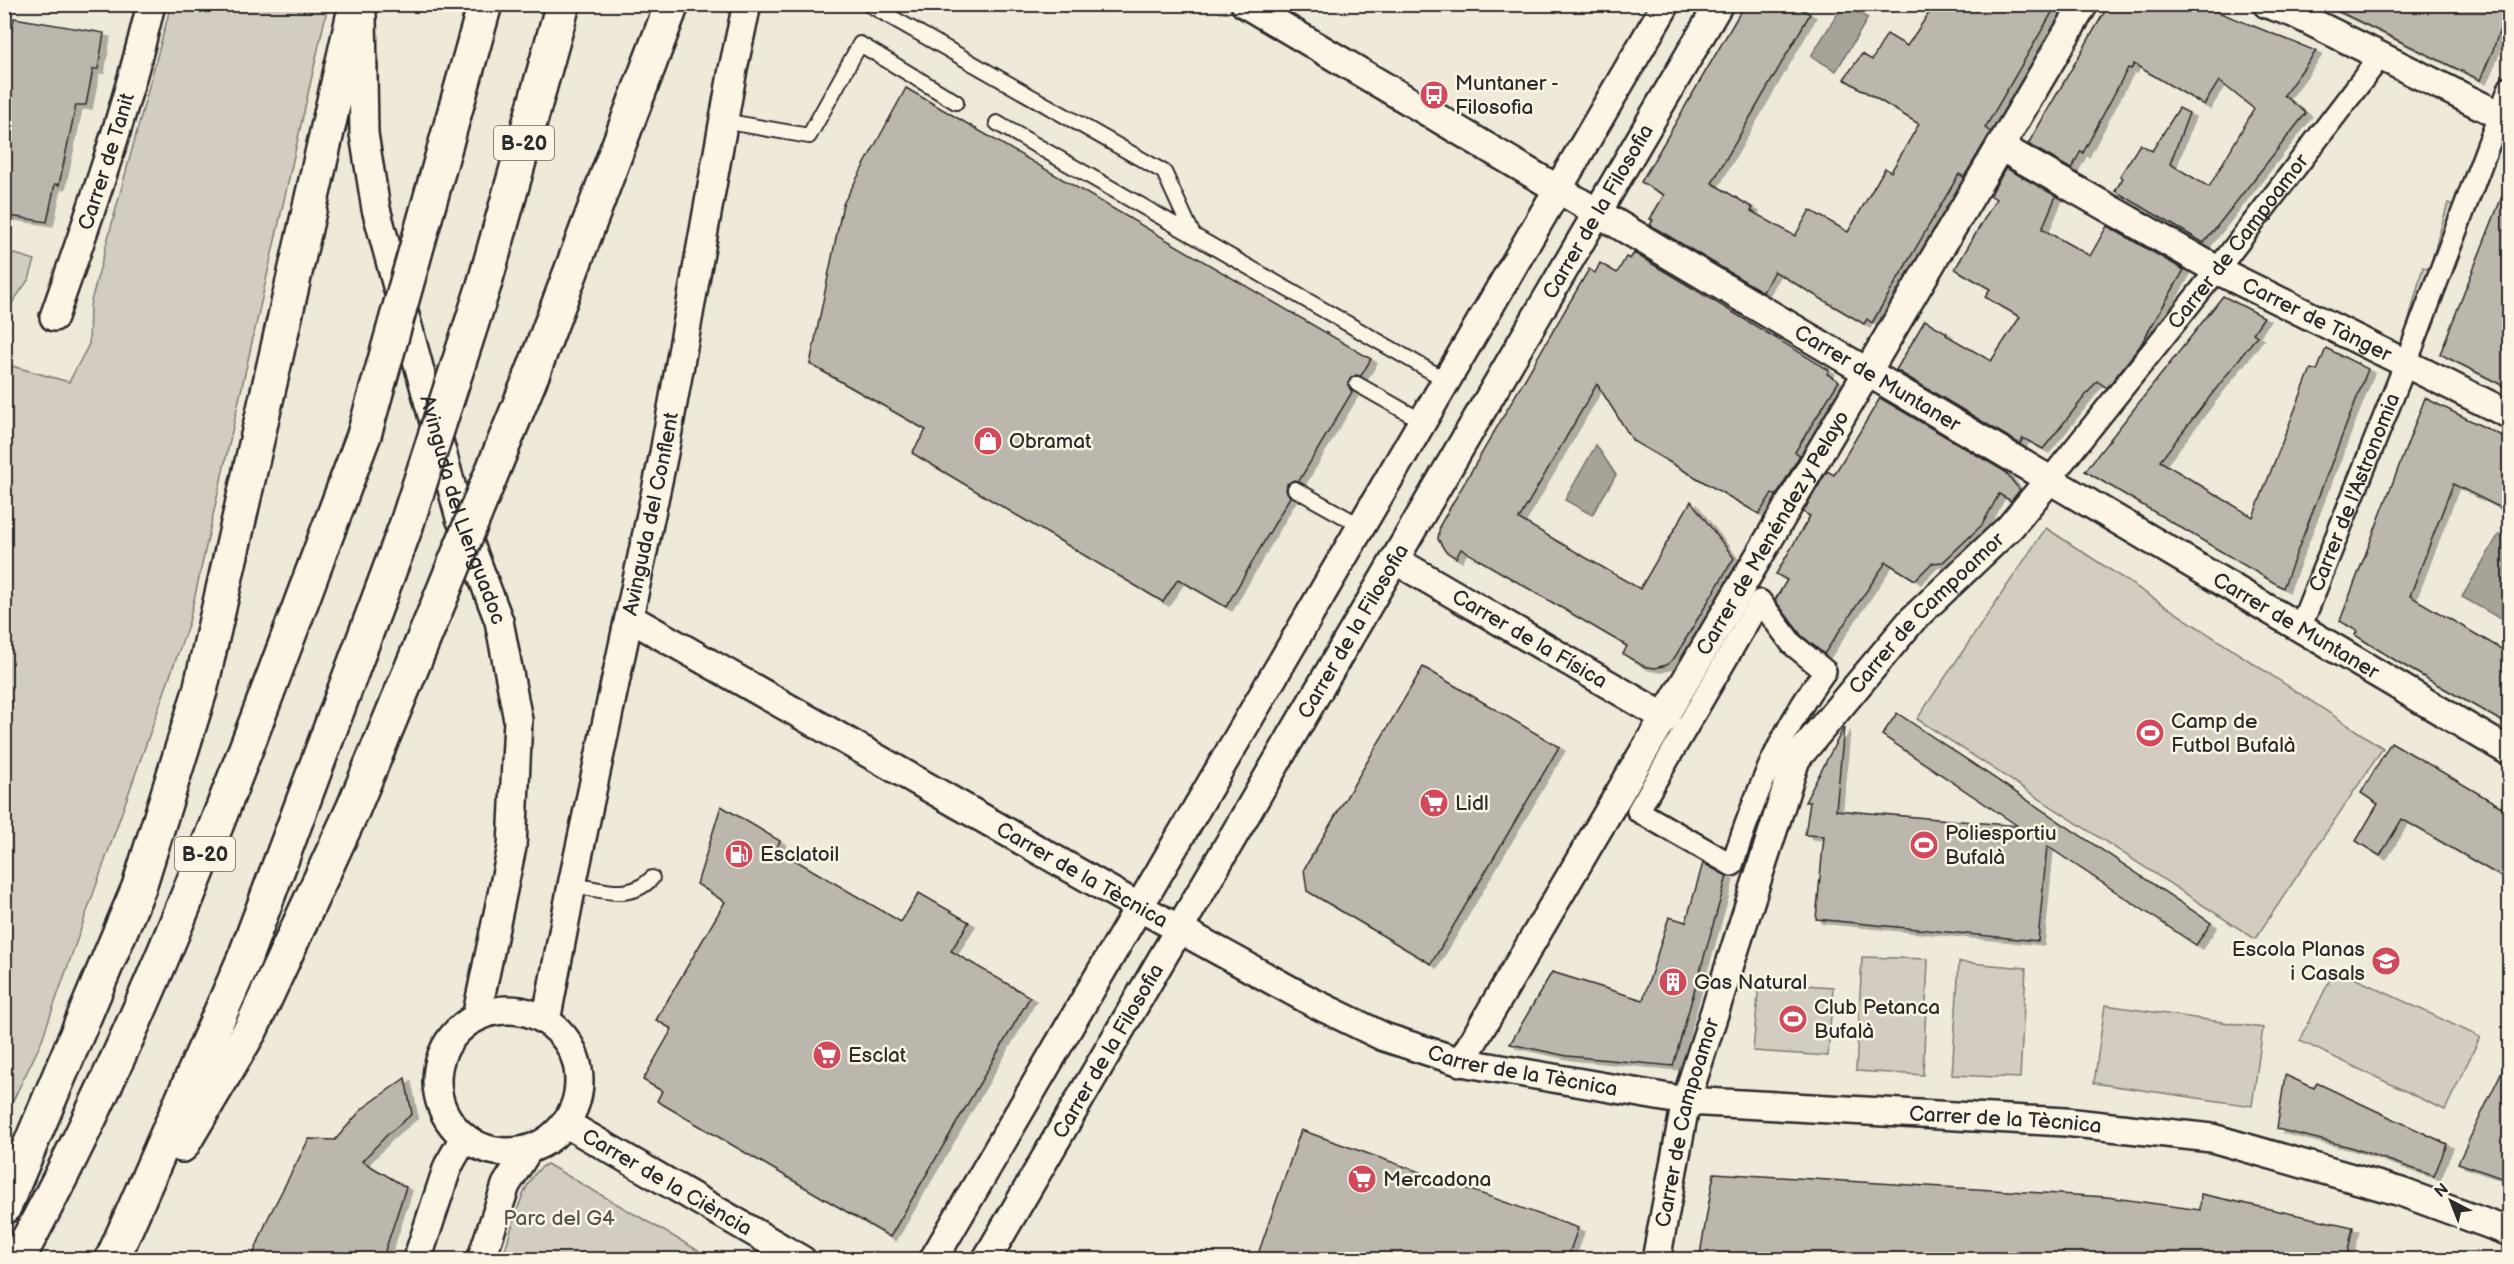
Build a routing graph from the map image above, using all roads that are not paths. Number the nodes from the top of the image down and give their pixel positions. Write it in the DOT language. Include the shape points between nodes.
graph roads {
  1 [pos="152,4"];
  2 [pos="356,4"];
  3 [pos="361,4"];
  4 [pos="485,4"];
  5 [pos="563,4"];
  6 [pos="672,4"];
  7 [pos="747,4"];
  8 [pos="867,4"];
  9 [pos="1245,4"];
  10 [pos="1665,4"];
  11 [pos="1719,4"];
  12 [pos="2084,4"];
  13 [pos="2267,4"];
  14 [pos="2379,58"];
  15 [pos="2510,87"];
  16 [pos="956,102"];
  17 [pos="2504,117"];
  18 [pos="723,121"];
  19 [pos="997,123"];
  20 [pos="2001,147"];
  21 [pos="1557,190"];
  22 [pos="1596,214"];
  23 [pos="1193,235"];
  24 [pos="2217,270"];
  25 [pos="54,316"];
  26 [pos="2406,363"];
  27 [pos="1868,371"];
  28 [pos="1446,380"];
  29 [pos="1357,384"];
  30 [pos="2510,415"];
  31 [pos="1422,421"];
  32 [pos="2050,479"];
  33 [pos="1295,489"];
  34 [pos="1360,526"];
  35 [pos="1395,560"];
  36 [pos="630,618"];
  37 [pos="2300,628"];
  38 [pos="1666,718"];
  39 [pos="2510,752"];
  40 [pos="1732,865"];
  41 [pos="652,878"];
  42 [pos="572,885"];
  43 [pos="1139,907"];
  44 [pos="1178,928"];
  45 [pos="476,1018"];
  46 [pos="546,1021"];
  47 [pos="1461,1062"];
  48 [pos="1686,1101"];
  49 [pos="565,1123"];
  50 [pos="464,1138"];
  51 [pos="528,1150"];
  52 [pos="4,1207"];
  53 [pos="2510,1232"];
  54 [pos="17,1260"];
  55 [pos="113,1260"];
  56 [pos="417,1260"];
  57 [pos="481,1260"];
  58 [pos="802,1260"];
  59 [pos="933,1260"];
  60 [pos="986,1260"];
  61 [pos="1656,1260"];
  1 -- 25 [label="street, Carrer de Tanit" via="94,203"];
  2 -- 52 [label="highway" via="200,691 139,887"];
  3 -- 45 [label="street, Avinguda del Llenguadoc" via="364,134 376,209 460,518 499,621 518,720 513,847"];
  4 -- 54 [label="highway, B-20, bridge" via="364,435 180,918 52,1196"];
  5 -- 55 [label="highway, B-20, bridge" via="485,282 406,526 245,957"];
  6 -- 55 [label="highway, bridge" via="533,372 353,809 250,1029"];
  7 -- 18 [label="street, Avinguda del Conflent"];
  8 -- 23 [label="lane" via="1164,172"];
  9 -- 21 [label="street, Carrer de Muntaner"];
  10 -- 21 [label="street"];
  11 -- 22 [label="street, Carrer de la Filosofia"];
  12 -- 20 [label="street, Carrer de Menéndez y Pelayo"];
  13 -- 14 [label="street" via="2293,13"];
  14 -- 17 [label="street"];
  14 -- 24 [label="street, Carrer de Campoamor"];
  15 -- 17 [label="street, Carrer de l'Astronomia"];
  16 -- 18 [label="lane" via="860,44 809,136"];
  17 -- 26 [label="street, Carrer de l'Astronomia"];
  18 -- 36 [label="street, Avinguda del Conflent" via="678,381"];
  19 -- 23 [label="lane"];
  20 -- 24 [label="street, Carrer de Tànger"];
  20 -- 27 [label="street, Carrer de Menéndez y Pelayo"];
  21 -- 22 [label="street, Carrer de Muntaner"];
  21 -- 28 [label="street"];
  22 -- 27 [label="street, Carrer de Muntaner"];
  22 -- 35 [label="street, Carrer de la Filosofia"];
  23 -- 28 [label="lane"];
  24 -- 26 [label="street, Carrer de Tànger"];
  24 -- 32 [label="street, Carrer de Campoamor"];
  26 -- 30 [label="street, Carrer de Tànger"];
  26 -- 37 [label="street, Carrer de l'Astronomia"];
  27 -- 32 [label="street, Carrer de Muntaner"];
  27 -- 38 [label="street, Carrer de Menéndez y Pelayo"];
  28 -- 31 [label="street"];
  29 -- 31 [label="lane"];
  31 -- 34 [label="street"];
  32 -- 37 [label="street, Carrer de Muntaner"];
  32 -- 48 [label="street, Carrer de Campoamor" via="2010,527 1912,620 1796,759"];
  33 -- 34 [label="lane"];
  34 -- 43 [label="street"];
  35 -- 38 [label="street, Carrer de la Física"];
  35 -- 44 [label="street, Carrer de la Filosofia"];
  36 -- 42 [label="street, Avinguda del Conflent"];
  36 -- 43 [label="street, Carrer de la Tècnica"];
  37 -- 39 [label="street, Carrer de Muntaner"];
  38 -- 47 [label="street, Carrer de Menéndez y Pelayo"];
  40 -- 40 [label="street" via="1638,811 1760,601 1792,644 1825,670 1768,765"];
  41 -- 42 [label="lane" via="629,893"];
  42 -- 46 [label="street, Avinguda del Conflent"];
  43 -- 44 [label="street, Carrer de la Tècnica"];
  43 -- 59 [label="street"];
  44 -- 47 [label="street, Carrer de la Tècnica" via="1311,1002 1384,1037"];
  44 -- 60 [label="street, Carrer de la Filosofia"];
  45 -- 46 [label="street" via="497,1011 520,1011"];
  45 -- 50 [label="street" via="448,1042 436,1076 438,1101"];
  46 -- 49 [label="street" via="560,1032 577,1066 577,1096"];
  47 -- 48 [label="street, Carrer de la Tècnica"];
  48 -- 53 [label="street, Carrer de la Tècnica" via="2065,1122 2212,1138 2401,1192"];
  48 -- 61 [label="street, Carrer de Campoamor"];
  49 -- 51 [label="street" via="548,1140"];
  49 -- 58 [label="street, Carrer de la Ciència"];
  50 -- 51 [label="street" via="506,1153"];
  50 -- 56 [label="street" via="448,1166"];
  51 -- 57 [label="street" via="506,1185"];
}
